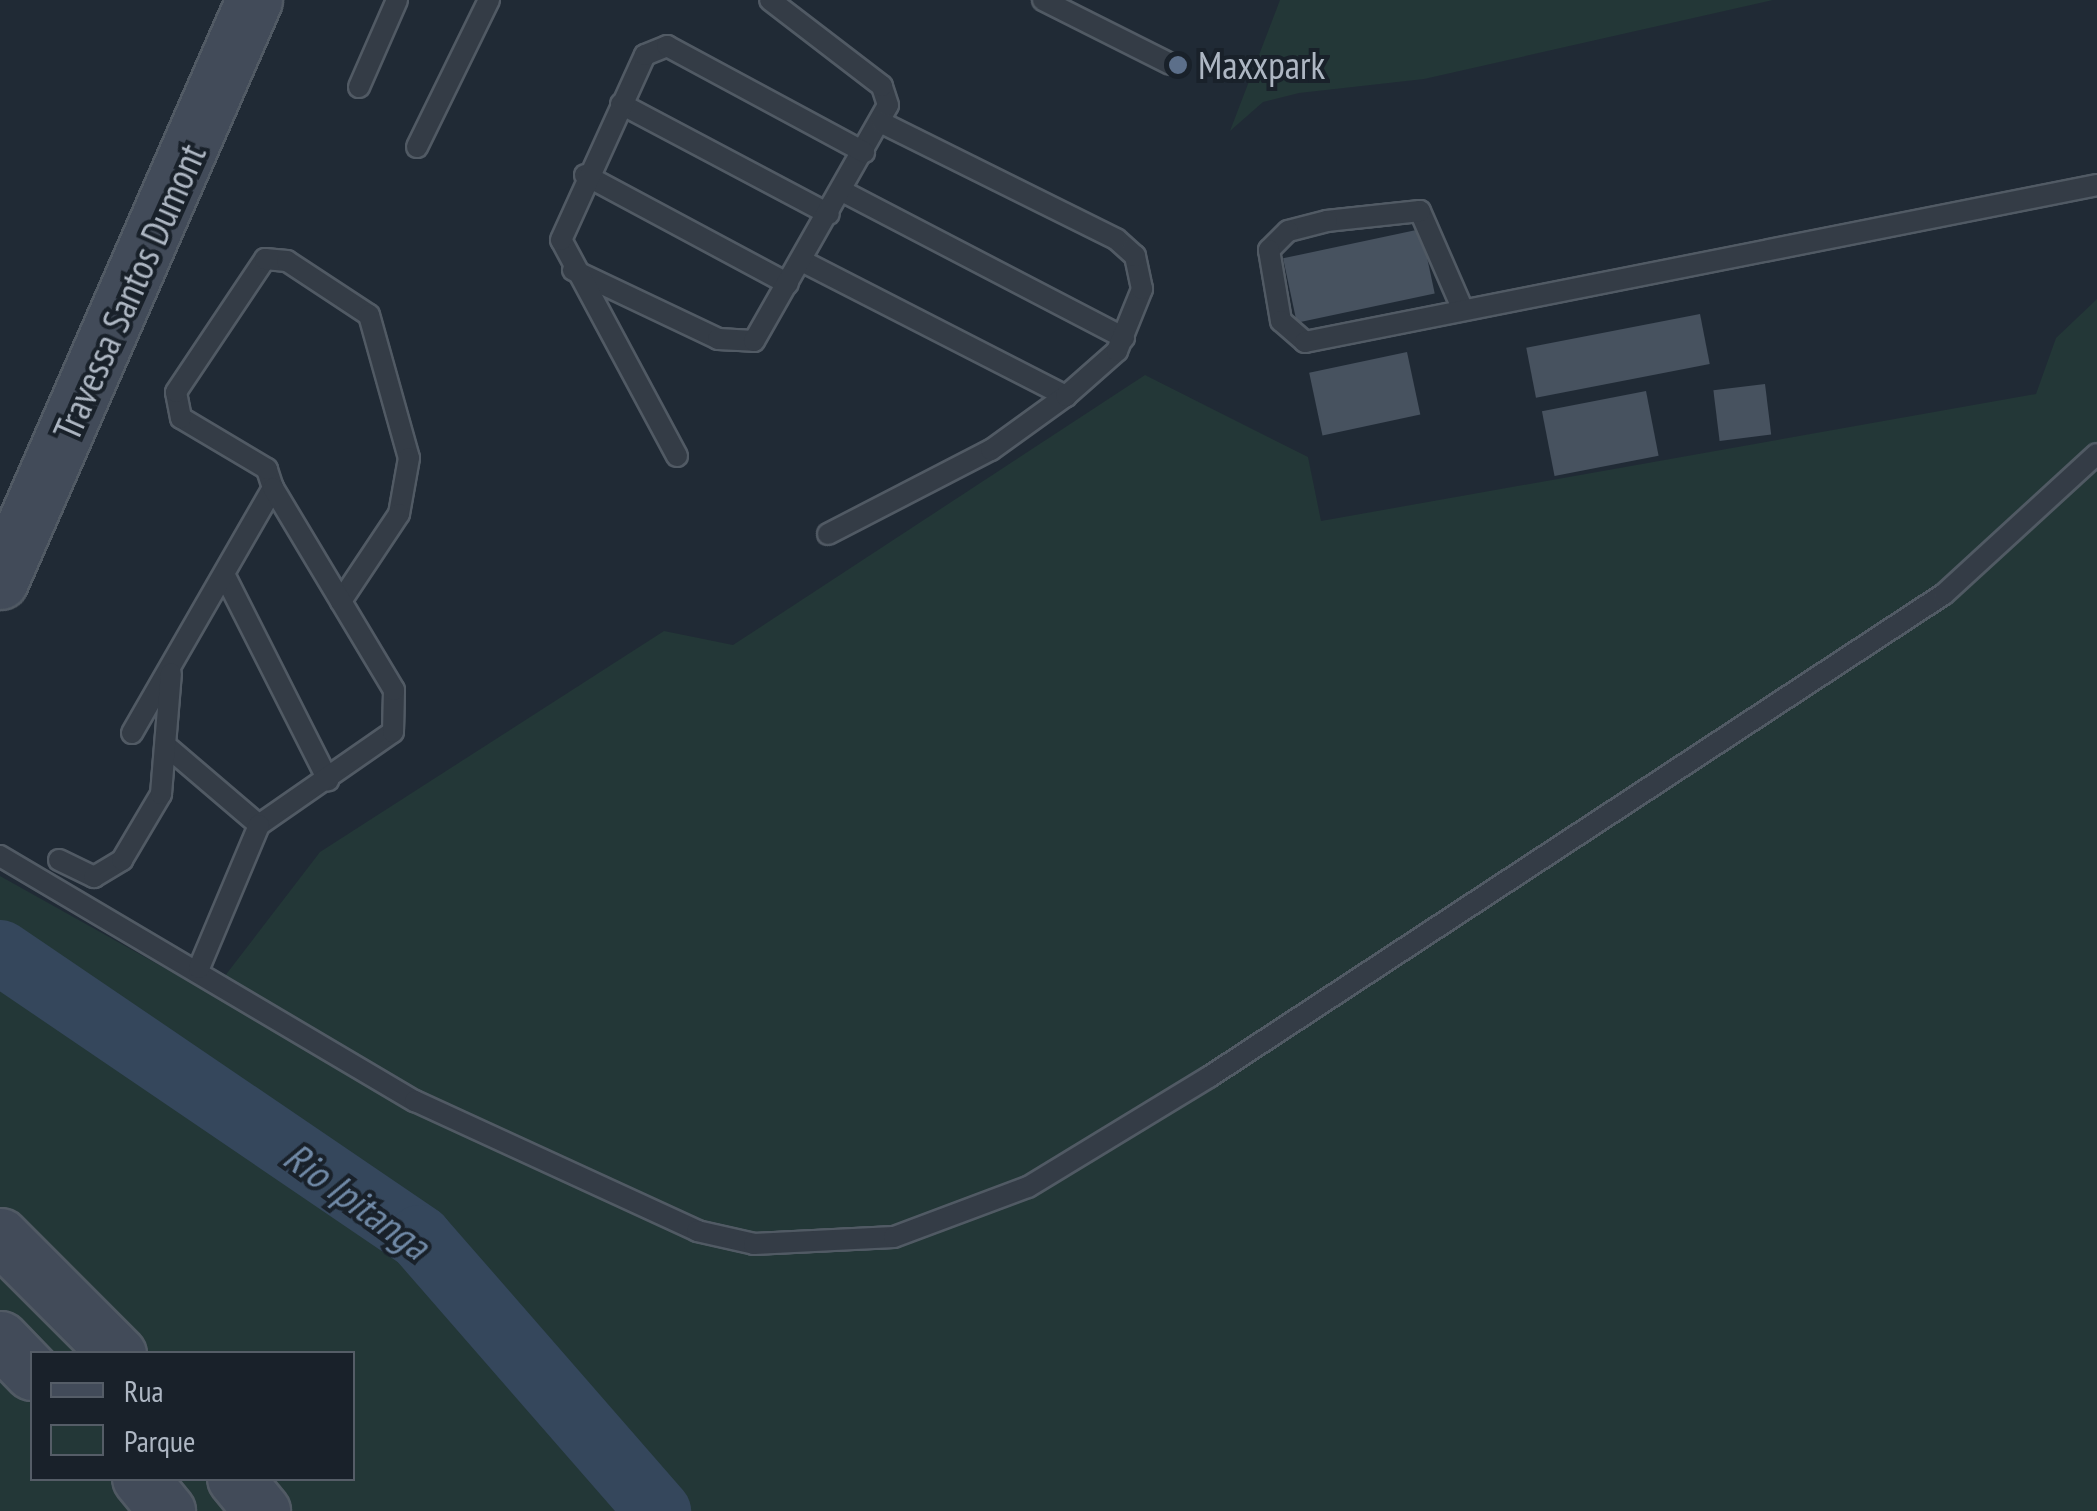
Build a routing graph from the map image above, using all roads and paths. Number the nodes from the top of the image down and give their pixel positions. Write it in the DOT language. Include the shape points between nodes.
graph roads {
  1 [pos="254,0"];
  2 [pos="397,0"];
  3 [pos="489,0"];
  4 [pos="770,0"];
  5 [pos="1043,0"];
  6 [pos="1170,64"];
  7 [pos="359,87"];
  8 [pos="621,104"];
  9 [pos="882,123"];
  10 [pos="417,147"];
  11 [pos="864,152"];
  12 [pos="585,175"];
  13 [pos="2097,185"];
  14 [pos="842,191"];
  15 [pos="828,214"];
  16 [pos="802,260"];
  17 [pos="572,269"];
  18 [pos="788,284"];
  19 [pos="1463,310"];
  20 [pos="1124,338"];
  21 [pos="1066,396"];
  22 [pos="2097,454"];
  23 [pos="677,456"];
  24 [pos="273,488"];
  25 [pos="828,534"];
  26 [pos="225,576"];
  27 [pos="0,581"];
  28 [pos="341,601"];
  29 [pos="171,668"];
  30 [pos="132,732"];
  31 [pos="170,749"];
  32 [pos="328,780"];
  33 [pos="259,825"];
  34 [pos="0,856"];
  35 [pos="59,860"];
  36 [pos="199,968"];
  37 [pos="0,1236"];
  38 [pos="0,1339"];
  39 [pos="115,1351"];
  40 [pos="30,1370"];
  41 [pos="142,1481"];
  42 [pos="237,1481"];
  43 [pos="166,1511"];
  44 [pos="262,1511"];
  1 -- 27 [label="main road, Travessa Santos Dumont"];
  2 -- 7 [label="lane"];
  3 -- 10 [label="lane"];
  4 -- 9 [label="lane" via="882,86"];
  5 -- 6 [label="lane"];
  8 -- 11 [label="lane" via="645,56 668,46"];
  8 -- 12 [label="lane"];
  8 -- 15 [label="lane"];
  9 -- 11 [label="lane"];
  9 -- 20 [label="lane" via="1080,218 1135,256 1142,289"];
  11 -- 14 [label="lane"];
  12 -- 17 [label="lane" via="562,240"];
  12 -- 18 [label="lane"];
  13 -- 19 [label="lane"];
  14 -- 15 [label="lane"];
  14 -- 20 [label="lane"];
  15 -- 16 [label="lane"];
  16 -- 18 [label="lane"];
  16 -- 21 [label="lane"];
  17 -- 18 [label="lane" via="740,346 754,340"];
  17 -- 23 [label="lane"];
  19 -- 19 [label="lane" via="1420,211 1288,231 1269,250 1281,321 1298,342"];
  20 -- 21 [label="lane"];
  21 -- 25 [label="lane" via="991,450"];
  22 -- 36 [label="lane" via="1944,594 1210,1077 1028,1187 894,1238 754,1244 697,1231 415,1101"];
  24 -- 26 [label="lane"];
  24 -- 28 [label="lane"];
  24 -- 28 [label="lane" via="267,469 181,418 176,392 258,262 280,258 369,315 409,458 399,514"];
  26 -- 29 [label="lane"];
  26 -- 32 [label="lane"];
  28 -- 32 [label="lane" via="394,690 397,720"];
  29 -- 30 [label="lane"];
  29 -- 31 [label="lane"];
  31 -- 33 [label="lane"];
  31 -- 35 [label="lane" via="161,794 116,869 94,877"];
  32 -- 33 [label="lane"];
  33 -- 36 [label="lane"];
  34 -- 36 [label="lane"];
  37 -- 39 [label="main road"];
  38 -- 40 [label="main road"];
  41 -- 43 [label="main road"];
  42 -- 44 [label="main road"];
}
